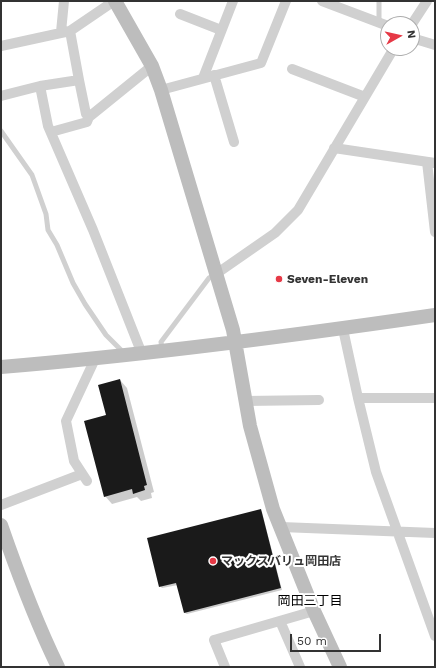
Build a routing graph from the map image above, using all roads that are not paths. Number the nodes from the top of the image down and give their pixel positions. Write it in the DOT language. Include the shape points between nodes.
graph roads {
  1 [pos="64,1"];
  2 [pos="115,1"];
  3 [pos="232,1"];
  4 [pos="286,1"];
  5 [pos="322,1"];
  6 [pos="379,1"];
  7 [pos="427,1"];
  8 [pos="336,3"];
  9 [pos="180,14"];
  10 [pos="382,16"];
  11 [pos="417,16"];
  12 [pos="380,22"];
  13 [pos="222,30"];
  14 [pos="66,32"];
  15 [pos="420,40"];
  16 [pos="435,45"];
  17 [pos="1,46"];
  18 [pos="389,56"];
  19 [pos="152,66"];
  20 [pos="292,69"];
  21 [pos="214,75"];
  22 [pos="204,78"];
  23 [pos="79,80"];
  24 [pos="40,86"];
  25 [pos="161,90"];
  26 [pos="1,96"];
  27 [pos="365,97"];
  28 [pos="89,117"];
  29 [pos="1,131"];
  30 [pos="51,132"];
  31 [pos="234,142"];
  32 [pos="334,148"];
  33 [pos="431,163"];
  34 [pos="435,232"];
  35 [pos="216,274"];
  36 [pos="435,315"];
  37 [pos="343,329"];
  38 [pos="235,342"];
  39 [pos="162,351"];
  40 [pos="142,354"];
  41 [pos="126,355"];
  42 [pos="95,359"];
  43 [pos="1,367"];
  44 [pos="358,398"];
  45 [pos="435,398"];
  46 [pos="320,400"];
  47 [pos="245,401"];
  48 [pos="1,505"];
  49 [pos="1,525"];
  50 [pos="281,527"];
  51 [pos="398,531"];
  52 [pos="435,533"];
  53 [pos="314,611"];
  54 [pos="280,621"];
  55 [pos="435,636"];
  56 [pos="58,667"];
  57 [pos="226,667"];
  58 [pos="300,667"];
  59 [pos="340,667"];
  1 -- 14 [label="street"];
  2 -- 14 [label="street"];
  2 -- 19 [label="street"];
  3 -- 13 [label="street"];
  4 -- 21 [label="street" via="261,63"];
  5 -- 8 [label="street"];
  6 -- 10 [label="lane"];
  7 -- 11 [label="street"];
  8 -- 12 [label="street"];
  9 -- 13 [label="street"];
  13 -- 22 [label="street"];
  14 -- 17 [label="street"];
  14 -- 23 [label="street"];
  15 -- 16 [label="street"];
  18 -- 27 [label="street"];
  19 -- 25 [label="street"];
  19 -- 28 [label="street"];
  20 -- 27 [label="street"];
  21 -- 22 [label="street"];
  21 -- 31 [label="street"];
  22 -- 25 [label="street"];
  23 -- 24 [label="street"];
  23 -- 28 [label="street" via="86,114"];
  24 -- 26 [label="street"];
  24 -- 30 [label="street"];
  25 -- 35 [label="street"];
  27 -- 32 [label="street"];
  28 -- 30 [label="street" via="87,122"];
  29 -- 41 [label="lane" via="32,175 46,214 48,230 73,283 106,335"];
  30 -- 40 [label="street"];
  32 -- 33 [label="street"];
  32 -- 35 [label="street" via="298,210 275,233"];
  33 -- 34 [label="street"];
  35 -- 38 [label="street"];
  35 -- 39 [label="lane" via="209,278 161,342"];
  36 -- 37 [label="street"];
  37 -- 38 [label="street"];
  37 -- 44 [label="street"];
  38 -- 39 [label="street"];
  38 -- 47 [label="street"];
  39 -- 40 [label="street"];
  40 -- 41 [label="street"];
  41 -- 42 [label="street"];
  42 -- 43 [label="street"];
  42 -- 48 [label="street" via="66,421 74,461 84,477"];
  44 -- 45 [label="street"];
  44 -- 51 [label="street" via="376,472"];
  46 -- 47 [label="street"];
  47 -- 50 [label="street" via="269,494"];
  49 -- 56 [label="street" via="25,593"];
  50 -- 51 [label="street"];
  50 -- 53 [label="street"];
  51 -- 52 [label="street"];
  51 -- 55 [label="street"];
  53 -- 54 [label="street"];
  53 -- 59 [label="street"];
  54 -- 57 [label="street" via="214,640"];
  54 -- 58 [label="street"];
}
